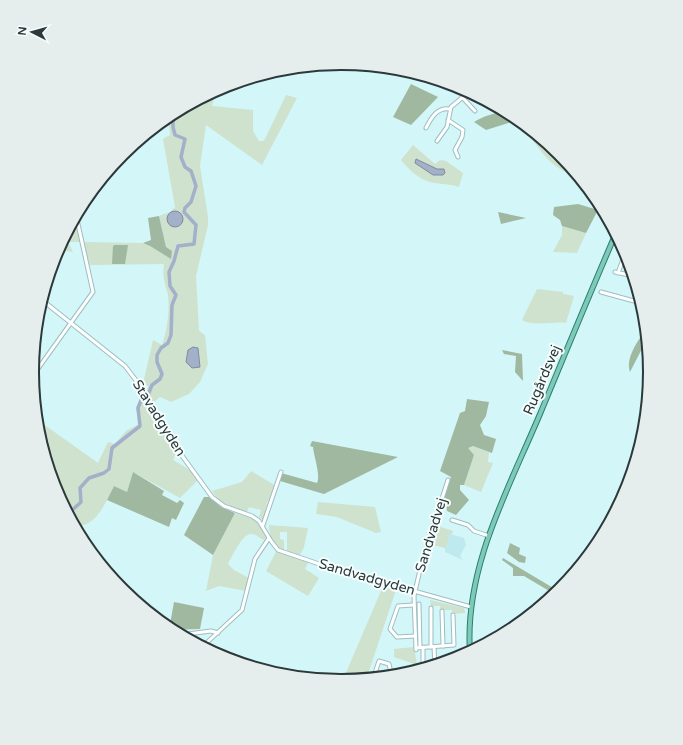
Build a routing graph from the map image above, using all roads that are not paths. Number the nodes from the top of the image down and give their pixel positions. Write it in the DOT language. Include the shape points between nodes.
graph roads {
  1 [pos="462,97"];
  2 [pos="450,109"];
  3 [pos="475,111"];
  4 [pos="448,120"];
  5 [pos="426,128"];
  6 [pos="437,141"];
  7 [pos="458,157"];
  8 [pos="78,224"];
  9 [pos="613,240"];
  10 [pos="622,259"];
  11 [pos="628,275"];
  12 [pos="601,292"];
  13 [pos="635,301"];
  14 [pos="47,304"];
  15 [pos="71,323"];
  16 [pos="39,367"];
  17 [pos="281,472"];
  18 [pos="448,480"];
  19 [pos="452,520"];
  20 [pos="263,524"];
  21 [pos="490,536"];
  22 [pos="269,538"];
  23 [pos="416,591"];
  24 [pos="419,604"];
  25 [pos="413,605"];
  26 [pos="471,607"];
  27 [pos="431,608"];
  28 [pos="442,611"];
  29 [pos="453,615"];
  30 [pos="218,633"];
  31 [pos="190,634"];
  32 [pos="415,636"];
  33 [pos="206,643"];
  34 [pos="443,646"];
  35 [pos="470,646"];
  36 [pos="421,647"];
  37 [pos="433,647"];
  38 [pos="434,660"];
  39 [pos="424,664"];
  40 [pos="391,671"];
  41 [pos="375,673"];
  1 -- 2 [label="street"];
  1 -- 3 [label="street"];
  2 -- 4 [label="street"];
  2 -- 5 [label="street" via="441,108"];
  4 -- 6 [label="street"];
  4 -- 7 [label="street" via="463,131 455,150"];
  8 -- 15 [label="street" via="93,289 91,296"];
  9 -- 21 [label="main road, Rugårdsvej" via="504,496"];
  10 -- 11 [label="street" via="616,272"];
  12 -- 13 [label="street"];
  14 -- 15 [label="street, Stavadgyden"];
  15 -- 16 [label="street"];
  15 -- 20 [label="street, Stavadgyden" via="125,366 170,440 212,497 224,506 252,516"];
  17 -- 20 [label="street"];
  18 -- 23 [label="street, Sandvadvej" via="422,561"];
  19 -- 21 [label="street"];
  20 -- 22 [label="street"];
  21 -- 26 [label="main road, Rugårdsvej" via="479,566"];
  22 -- 23 [label="street, Sandvadgyden" via="273,545 282,551 328,567"];
  22 -- 30 [label="street" via="255,559 242,610"];
  23 -- 25 [label="street, Sandvadvej"];
  23 -- 26 [label="street, Sandvadgyden"];
  24 -- 36 [label="street"];
  25 -- 32 [label="street, Sandvadvej"];
  25 -- 32 [label="street" via="398,606 390,630 397,637"];
  26 -- 35 [label="main road, Rugårdsvej"];
  27 -- 37 [label="street"];
  28 -- 34 [label="street"];
  29 -- 34 [label="street" via="454,645"];
  30 -- 31 [label="street" via="211,631"];
  30 -- 33 [label="street"];
  32 -- 36 [label="street, Sandvadvej" via="416,649"];
  34 -- 37 [label="street"];
  36 -- 37 [label="street"];
  36 -- 39 [label="street"];
  37 -- 38 [label="street"];
  40 -- 41 [label="street" via="389,664 379,661"];
}
